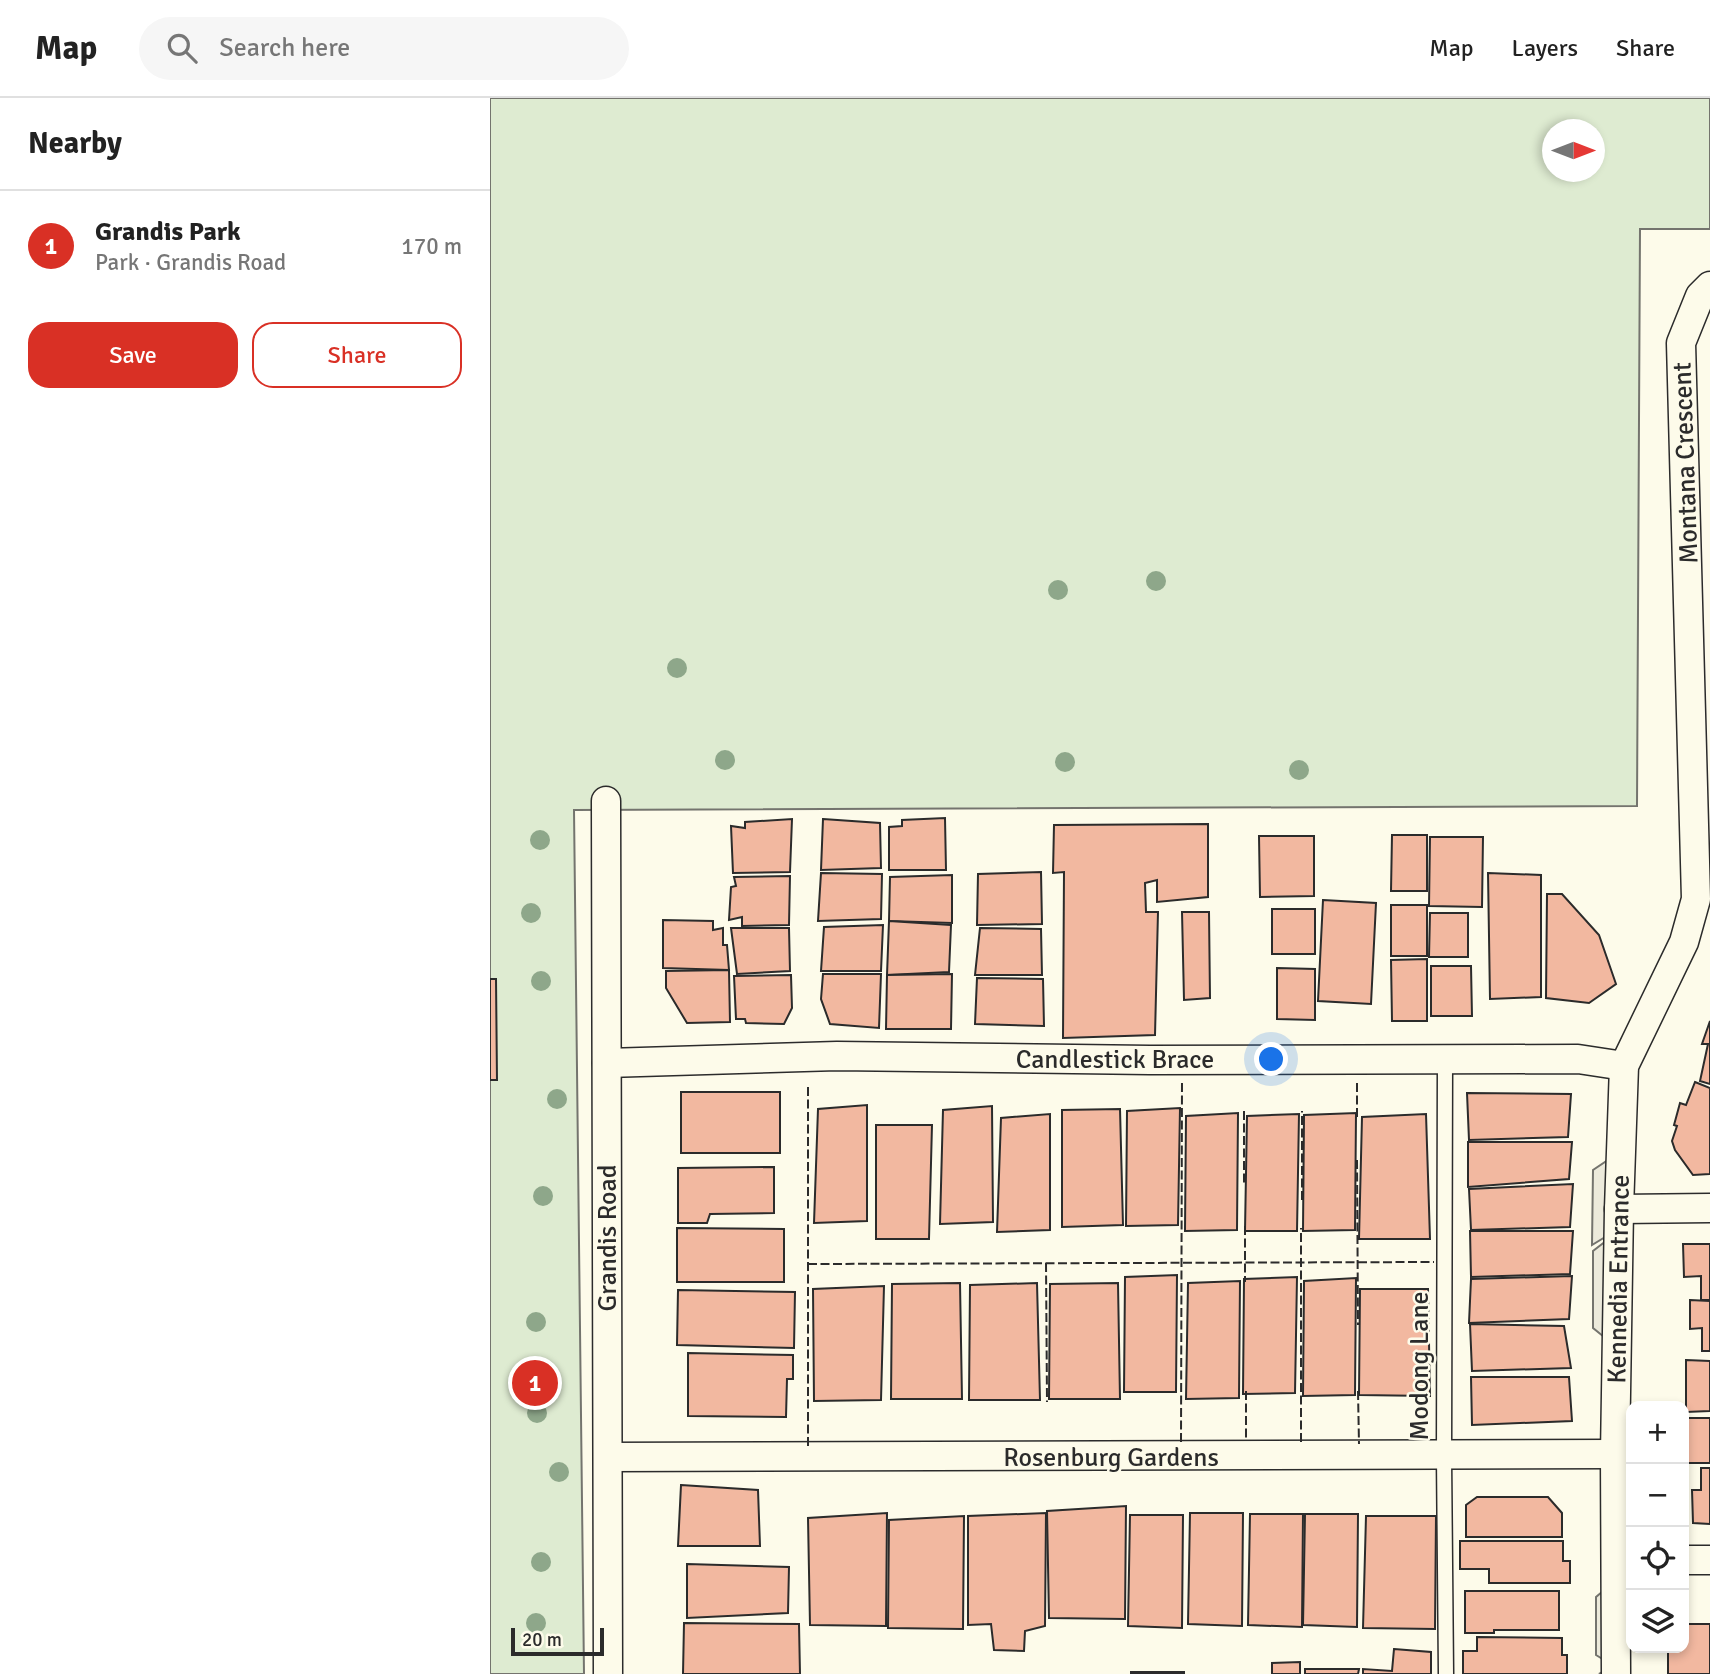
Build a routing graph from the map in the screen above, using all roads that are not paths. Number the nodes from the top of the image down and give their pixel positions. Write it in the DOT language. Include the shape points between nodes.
graph roads {
  1 [pos="1710,286"];
  2 [pos="1701,700"];
  3 [pos="606,801"];
  4 [pos="1703,899"];
  5 [pos="1445,1059"];
  6 [pos="607,1063"];
  7 [pos="1624,1066"];
  8 [pos="1619,1209"];
  9 [pos="1710,1209"];
  10 [pos="1615,1454"];
  11 [pos="608,1457"];
  12 [pos="1444,1457"];
  13 [pos="1689,1560"];
  14 [pos="1710,1560"];
  15 [pos="1624,1561"];
  16 [pos="608,1674"];
  17 [pos="1446,1674"];
  18 [pos="1616,1674"];
  1 -- 2 [label="street, Montana Crescent" via="1700,296 1681,344"];
  2 -- 4 [label="street, Montana Crescent"];
  3 -- 6 [label="street, Grandis Road"];
  4 -- 7 [label="street, Kennedia Entrance"];
  5 -- 6 [label="street, Candlestick Brace" via="836,1056"];
  5 -- 7 [label="street, Candlestick Brace" via="1577,1059"];
  5 -- 12 [label="lane, Modong Lane"];
  6 -- 11 [label="street, Grandis Road"];
  7 -- 8 [label="street, Kennedia Entrance"];
  8 -- 9 [label="street"];
  8 -- 10 [label="street, Kennedia Entrance"];
  10 -- 12 [label="street, Rosenburg Gardens"];
  10 -- 15 [label="street, Kennedia Entrance"];
  11 -- 12 [label="street, Rosenburg Gardens"];
  11 -- 16 [label="street, Grandis Road"];
  12 -- 17 [label="lane, Modong Lane"];
  13 -- 14 [label="street"];
  15 -- 18 [label="street, Kennedia Entrance"];
}
